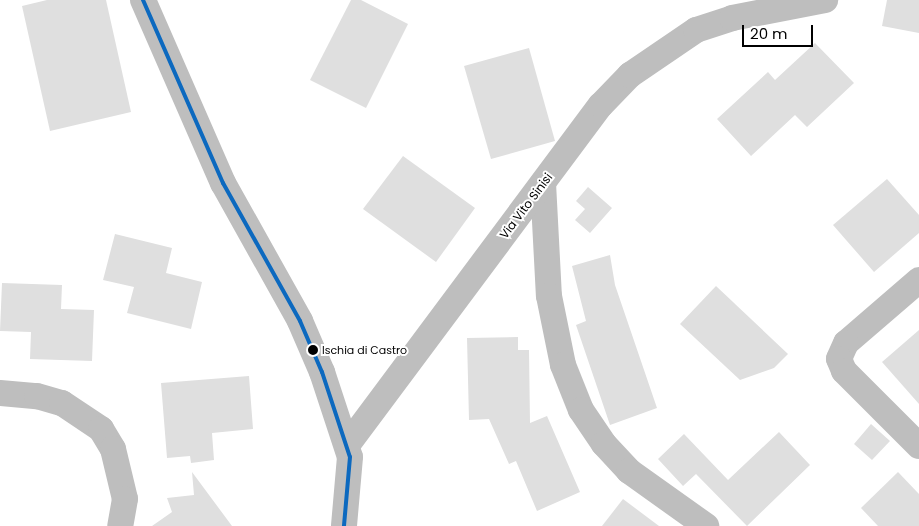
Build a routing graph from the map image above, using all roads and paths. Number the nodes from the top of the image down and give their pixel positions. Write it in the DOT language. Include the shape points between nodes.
graph roads {
  1 [pos="144,0"];
  2 [pos="825,0"];
  3 [pos="543,182"];
  4 [pos="919,280"];
  5 [pos="0,393"];
  6 [pos="348,444"];
  7 [pos="919,446"];
  8 [pos="120,526"];
  9 [pos="344,526"];
  10 [pos="706,526"];
  1 -- 6 [label="street" via="223,183 300,321"];
  2 -- 3 [label="street, Via Vito Sinisi" via="732,18 680,38 646,61 615,90"];
  3 -- 6 [label="street, Via Vito Sinisi"];
  3 -- 10 [label="street" via="551,306 563,365 581,410 604,444 629,470"];
  4 -- 7 [label="street" via="846,343 839,359 844,371"];
  5 -- 8 [label="street" via="25,394 62,403 101,429 113,449 125,499"];
  6 -- 9 [label="street" via="351,471"];
}
